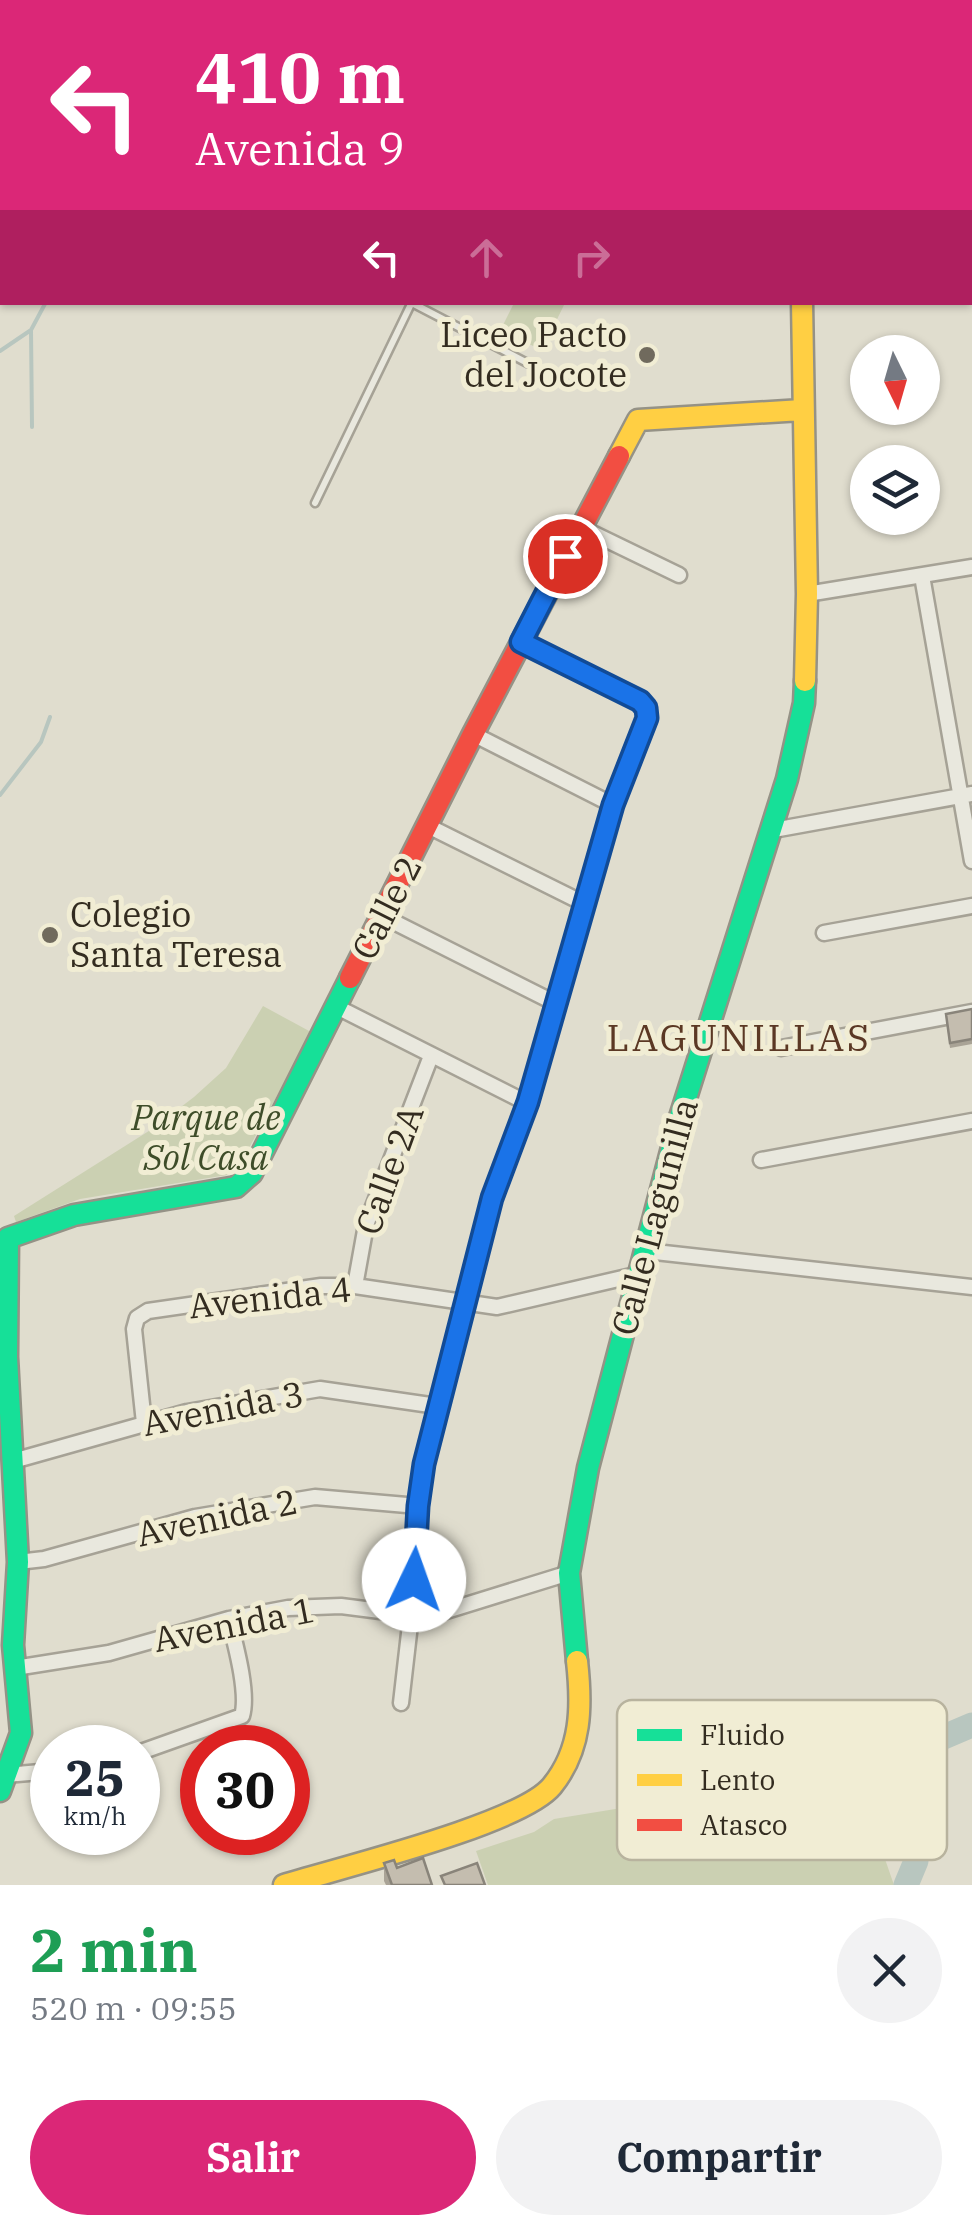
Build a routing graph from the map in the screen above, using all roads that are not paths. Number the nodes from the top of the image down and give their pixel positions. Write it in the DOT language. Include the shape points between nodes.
graph roads {
  1 [pos="411,305"];
  2 [pos="418,305"];
  3 [pos="802,305"];
  4 [pos="536,366"];
  5 [pos="802,410"];
  6 [pos="315,503"];
  7 [pos="580,527"];
  8 [pos="972,567"];
  9 [pos="679,574"];
  10 [pos="922,576"];
  11 [pos="806,594"];
  12 [pos="521,642"];
  13 [pos="473,734"];
  14 [pos="967,795"];
  15 [pos="613,805"];
  16 [pos="428,826"];
  17 [pos="768,830"];
  18 [pos="972,861"];
  19 [pos="585,904"];
  20 [pos="972,906"];
  21 [pos="382,916"];
  22 [pos="824,933"];
  23 [pos="557,1004"];
  24 [pos="337,1008"];
  25 [pos="972,1012"];
  26 [pos="781,1048"];
  27 [pos="431,1056"];
  28 [pos="528,1102"];
  29 [pos="972,1121"];
  30 [pos="761,1160"];
  31 [pos="646,1251"];
  32 [pos="640,1274"];
  33 [pos="355,1286"];
  34 [pos="972,1287"];
  35 [pos="465,1304"];
  36 [pos="437,1406"];
  37 [pos="144,1423"];
  38 [pos="13,1461"];
  39 [pos="418,1506"];
  40 [pos="18,1562"];
  41 [pos="569,1573"];
  42 [pos="411,1616"];
  43 [pos="229,1619"];
  44 [pos="15,1668"];
  45 [pos="400,1703"];
  46 [pos="160,1746"];
  47 [pos="30,1776"];
  48 [pos="3,1783"];
  49 [pos="284,1885"];
  1 -- 6 [label="lane"];
  2 -- 4 [label="lane"];
  3 -- 5 [label="street, Calle Lagunilla"];
  5 -- 7 [label="street, Calle 2" via="638,420"];
  5 -- 11 [label="street, Calle Lagunilla"];
  7 -- 9 [label="street"];
  7 -- 12 [label="street, Calle 2"];
  8 -- 10 [label="street"];
  10 -- 11 [label="street"];
  10 -- 14 [label="street"];
  11 -- 17 [label="street, Calle Lagunilla" via="804,704"];
  12 -- 13 [label="street, Calle 2"];
  12 -- 15 [label="street" via="646,708"];
  13 -- 15 [label="street"];
  13 -- 16 [label="street, Calle 2"];
  14 -- 17 [label="street"];
  14 -- 18 [label="street"];
  15 -- 19 [label="street"];
  16 -- 19 [label="street"];
  16 -- 21 [label="street, Calle 2"];
  17 -- 31 [label="street, Calle Lagunilla"];
  19 -- 23 [label="street"];
  20 -- 22 [label="street"];
  21 -- 23 [label="street"];
  21 -- 24 [label="street, Calle 2"];
  23 -- 28 [label="street"];
  24 -- 27 [label="street"];
  24 -- 38 [label="street, Calle 2" via="252,1173 236,1187 74,1215 8,1238"];
  25 -- 26 [label="street"];
  27 -- 28 [label="street"];
  27 -- 33 [label="street, Calle 2A" via="366,1225"];
  28 -- 35 [label="street" via="492,1198"];
  29 -- 30 [label="street"];
  31 -- 32 [label="street, Calle Lagunilla"];
  31 -- 34 [label="street"];
  32 -- 35 [label="street, Avenida 4" via="497,1307"];
  32 -- 41 [label="street, Calle Lagunilla" via="588,1468"];
  33 -- 35 [label="street, Avenida 4"];
  33 -- 37 [label="street, Avenida 4" via="167,1308 137,1318"];
  35 -- 36 [label="street"];
  36 -- 37 [label="street, Avenida 3" via="320,1389"];
  36 -- 39 [label="street"];
  37 -- 38 [label="street, Avenida 3"];
  38 -- 40 [label="street"];
  39 -- 40 [label="street, Avenida 2" via="316,1497 194,1517"];
  39 -- 42 [label="street"];
  40 -- 44 [label="street"];
  41 -- 42 [label="street, Avenida 1" via="427,1618"];
  41 -- 49 [label="street, Calle Lagunilla" via="581,1713 562,1773 512,1815 416,1851"];
  42 -- 43 [label="street, Avenida 1" via="313,1606"];
  42 -- 45 [label="street"];
  43 -- 44 [label="street, Avenida 1" via="110,1652"];
  43 -- 46 [label="street" via="244,1710 237,1720"];
  44 -- 48 [label="street" via="21,1732"];
  47 -- 48 [label="street"];
}
